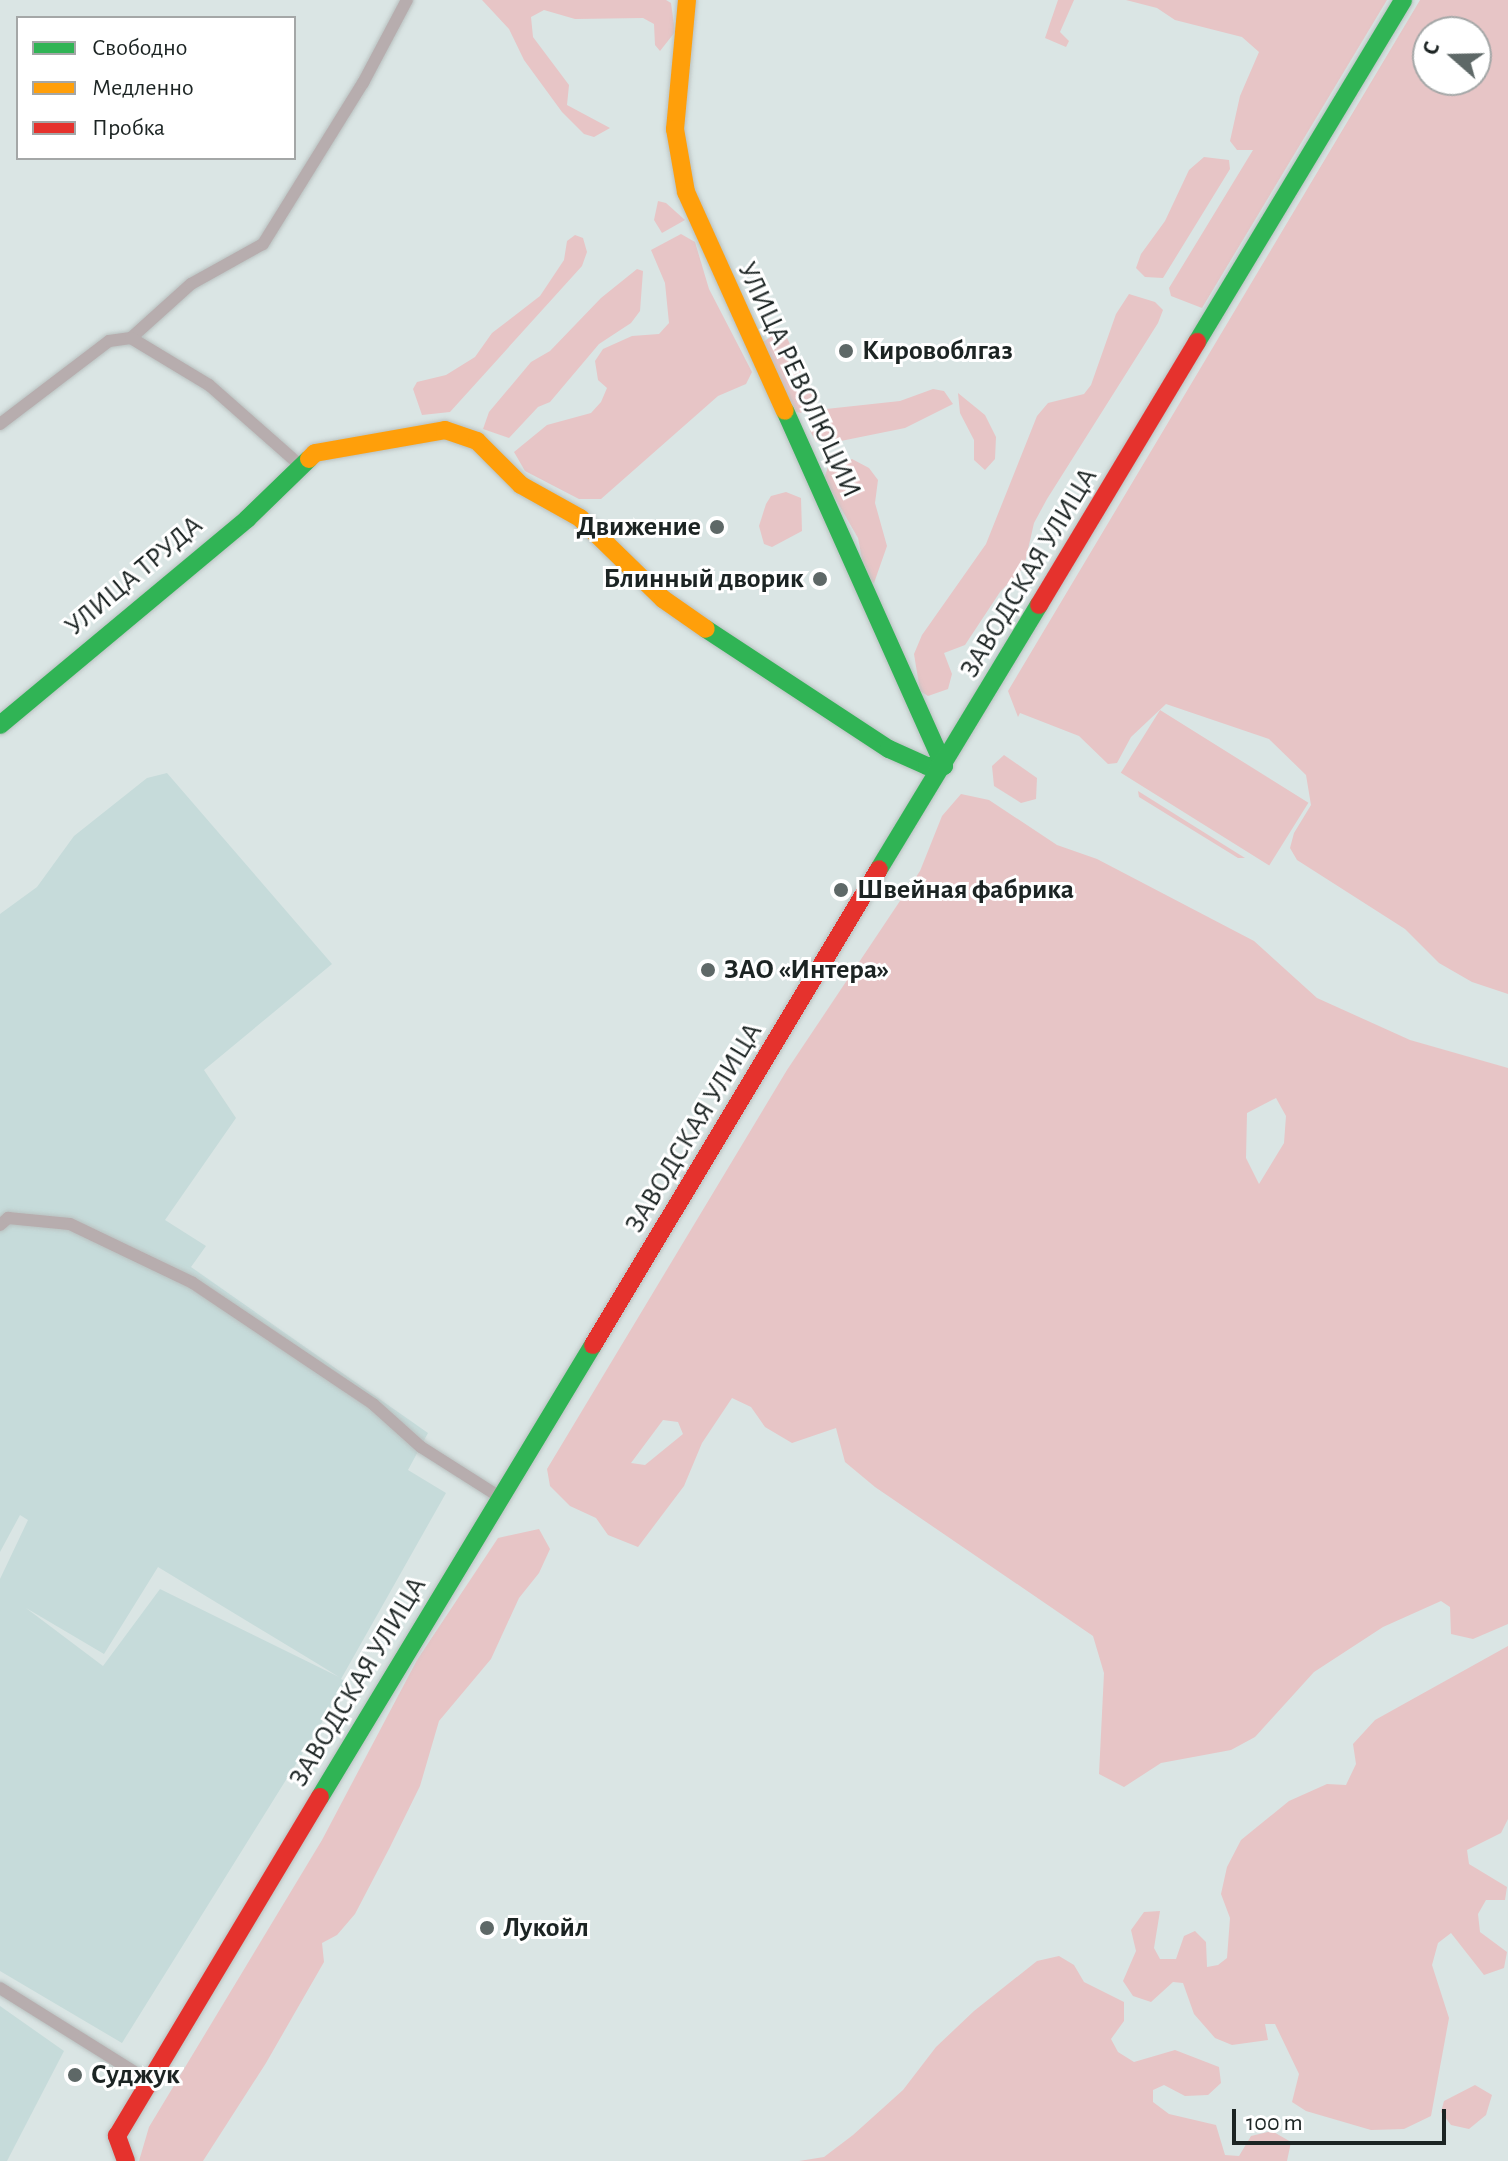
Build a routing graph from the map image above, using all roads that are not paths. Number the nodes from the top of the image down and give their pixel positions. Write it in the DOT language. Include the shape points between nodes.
graph roads {
  1 [pos="407,0"];
  2 [pos="687,0"];
  3 [pos="1403,0"];
  4 [pos="131,338"];
  5 [pos="0,424"];
  6 [pos="301,466"];
  7 [pos="0,725"];
  8 [pos="944,766"];
  9 [pos="0,1225"];
  10 [pos="503,1499"];
  11 [pos="0,1988"];
  12 [pos="149,2081"];
  13 [pos="126,2161"];
  1 -- 4 [label="street" via="363,83 263,244 191,284"];
  2 -- 8 [label="main road, УЛИЦА РЕВОЛЮЦИИ" via="675,129 686,192"];
  3 -- 8 [label="main road, ЗАВОДСКАЯ УЛИЦА"];
  4 -- 5 [label="street" via="109,341"];
  4 -- 6 [label="street" via="209,385"];
  6 -- 7 [label="main road, УЛИЦА ТРУДА" via="247,519"];
  6 -- 8 [label="main road, УЛИЦА ТРУДА" via="315,453 430,432 445,430 477,441 521,485 580,518 641,580 715,636 889,749 927,766"];
  8 -- 10 [label="main road, ЗАВОДСКАЯ УЛИЦА"];
  9 -- 10 [label="street" via="8,1218 70,1224 193,1283 373,1404 421,1447"];
  10 -- 12 [label="main road, ЗАВОДСКАЯ УЛИЦА"];
  11 -- 12 [label="street"];
  12 -- 13 [label="main road, ЗАВОДСКАЯ УЛИЦА" via="117,2136"];
}
